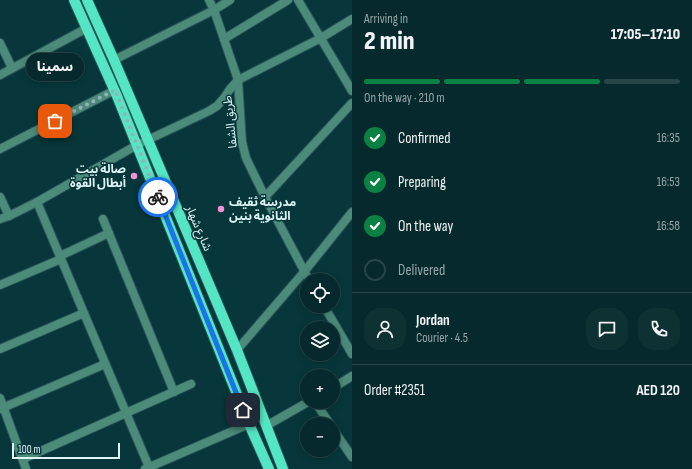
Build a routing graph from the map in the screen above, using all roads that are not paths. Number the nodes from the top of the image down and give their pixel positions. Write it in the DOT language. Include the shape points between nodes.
graph roads {
  1 [pos="74,0"];
  2 [pos="87,0"];
  3 [pos="209,0"];
  4 [pos="230,0"];
  5 [pos="288,0"];
  6 [pos="298,0"];
  7 [pos="214,10"];
  8 [pos="352,19"];
  9 [pos="87,28"];
  10 [pos="320,38"];
  11 [pos="224,39"];
  12 [pos="0,43"];
  13 [pos="114,60"];
  14 [pos="12,68"];
  15 [pos="0,75"];
  16 [pos="238,80"];
  17 [pos="115,90"];
  18 [pos="352,91"];
  19 [pos="352,103"];
  20 [pos="148,140"];
  21 [pos="137,145"];
  22 [pos="0,149"];
  23 [pos="0,197"];
  24 [pos="265,197"];
  25 [pos="37,202"];
  26 [pos="352,212"];
  27 [pos="9,216"];
  28 [pos="0,219"];
  29 [pos="103,219"];
  30 [pos="109,233"];
  31 [pos="60,257"];
  32 [pos="304,272"];
  33 [pos="0,285"];
  34 [pos="84,313"];
  35 [pos="328,313"];
  36 [pos="0,349"];
  37 [pos="237,350"];
  38 [pos="352,354"];
  39 [pos="105,364"];
  40 [pos="352,376"];
  41 [pos="191,384"];
  42 [pos="340,384"];
  43 [pos="174,392"];
  44 [pos="0,398"];
  45 [pos="300,407"];
  46 [pos="2,408"];
  47 [pos="126,413"];
  48 [pos="249,424"];
  49 [pos="266,426"];
  50 [pos="340,439"];
  51 [pos="352,457"];
  52 [pos="23,459"];
  53 [pos="146,468"];
  54 [pos="26,469"];
  55 [pos="269,469"];
  56 [pos="283,469"];
  1 -- 9 [label="main road"];
  2 -- 13 [label="main road, شارع شهار"];
  3 -- 7 [label="street, طريق الشفا"];
  4 -- 7 [label="street"];
  5 -- 11 [label="street"];
  6 -- 10 [label="street"];
  7 -- 11 [label="street, طريق الشفا"];
  7 -- 13 [label="street"];
  8 -- 10 [label="street"];
  9 -- 14 [label="street"];
  9 -- 17 [label="main road"];
  10 -- 16 [label="street"];
  10 -- 18 [label="street"];
  11 -- 16 [label="street, طريق الشفا"];
  12 -- 14 [label="street"];
  13 -- 20 [label="main road, شارع شهار"];
  14 -- 15 [label="street"];
  16 -- 20 [label="street" via="209,112"];
  16 -- 24 [label="street, طريق الشفا" via="242,142 246,158"];
  17 -- 21 [label="main road"];
  17 -- 22 [label="street"];
  19 -- 24 [label="street"];
  20 -- 21 [label="street"];
  20 -- 37 [label="main road, شارع شهار"];
  21 -- 25 [label="street"];
  21 -- 48 [label="main road"];
  23 -- 27 [label="street"];
  24 -- 32 [label="street, طريق الشفا"];
  25 -- 27 [label="street"];
  25 -- 31 [label="street"];
  26 -- 32 [label="street"];
  27 -- 28 [label="street"];
  29 -- 30 [label="street"];
  30 -- 31 [label="street"];
  30 -- 43 [label="street"];
  31 -- 33 [label="street"];
  31 -- 34 [label="street"];
  32 -- 37 [label="street"];
  34 -- 36 [label="street"];
  34 -- 39 [label="street"];
  35 -- 38 [label="street"];
  37 -- 49 [label="main road, شارع شهار"];
  39 -- 46 [label="street"];
  39 -- 47 [label="street"];
  40 -- 42 [label="street"];
  41 -- 43 [label="street"];
  43 -- 47 [label="street"];
  44 -- 46 [label="street"];
  45 -- 49 [label="street"];
  46 -- 52 [label="street"];
  47 -- 52 [label="street"];
  47 -- 53 [label="street"];
  48 -- 53 [label="street"];
  48 -- 55 [label="main road"];
  49 -- 56 [label="main road, شارع شهار"];
  50 -- 51 [label="street"];
  52 -- 54 [label="street"];
}
